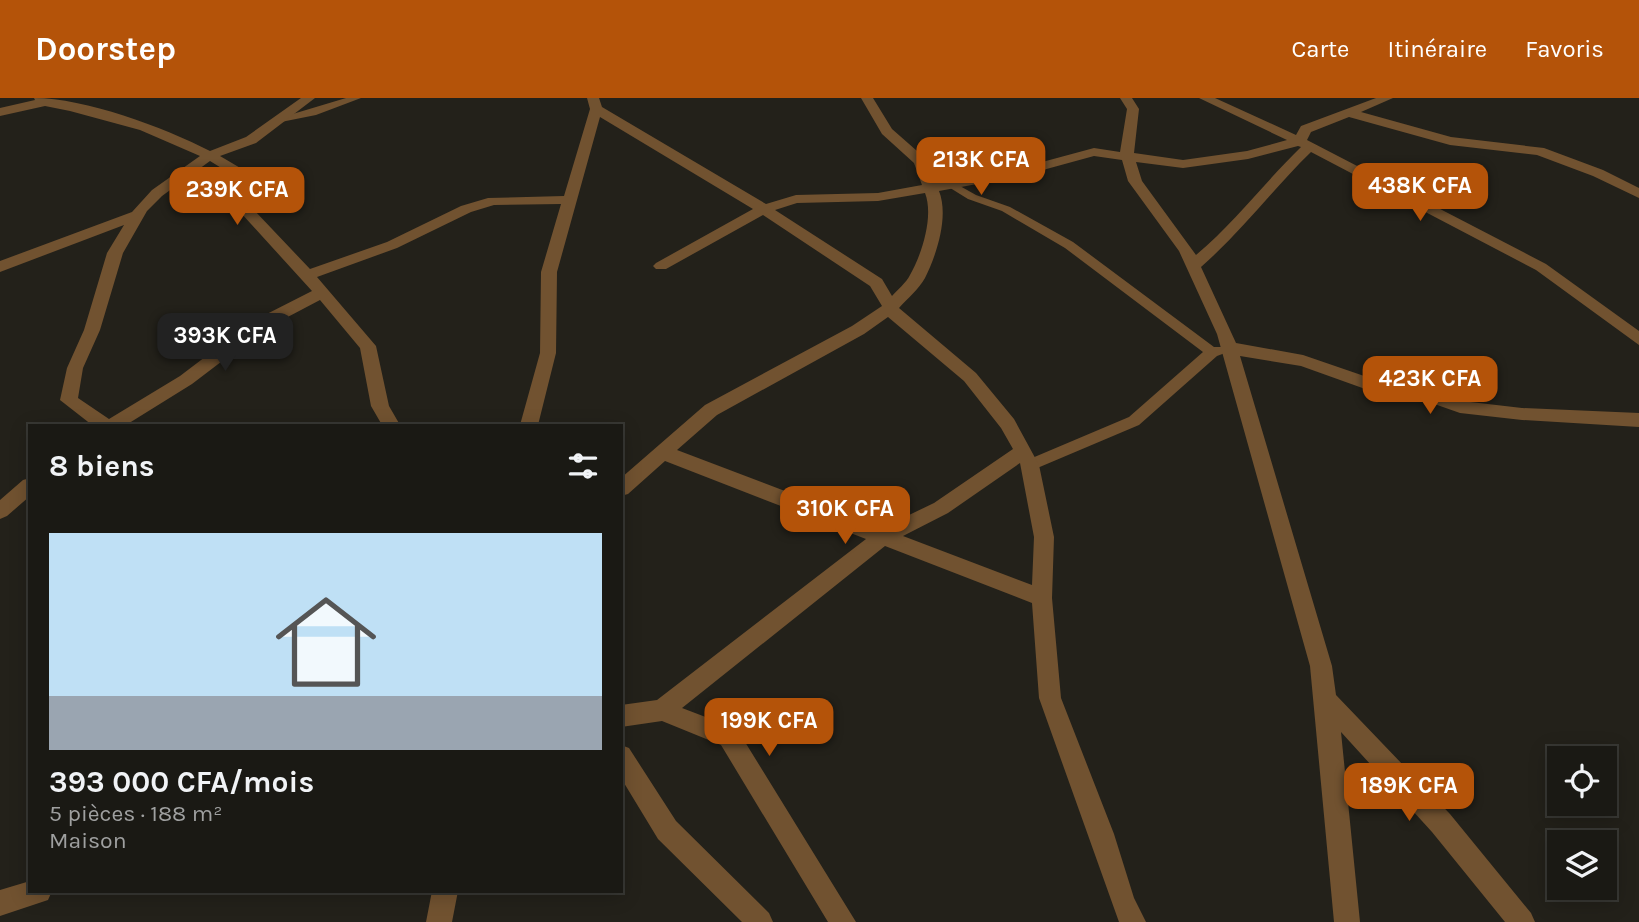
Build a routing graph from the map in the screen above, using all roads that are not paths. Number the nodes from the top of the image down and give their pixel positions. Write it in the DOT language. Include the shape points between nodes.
graph roads {
  1 [pos="309,98"];
  2 [pos="356,98"];
  3 [pos="867,98"];
  4 [pos="1126,98"];
  5 [pos="1205,98"];
  6 [pos="1387,98"];
  7 [pos="43,100"];
  8 [pos="594,101"];
  9 [pos="1356,107"];
  10 [pos="0,112"];
  11 [pos="281,119"];
  12 [pos="1305,144"];
  13 [pos="209,155"];
  14 [pos="1129,158"];
  15 [pos="951,184"];
  16 [pos="930,188"];
  17 [pos="1639,194"];
  18 [pos="569,200"];
  19 [pos="762,210"];
  20 [pos="137,215"];
  21 [pos="661,266"];
  22 [pos="0,267"];
  23 [pos="1193,267"];
  24 [pos="307,275"];
  25 [pos="321,293"];
  26 [pos="890,308"];
  27 [pos="1639,339"];
  28 [pos="1221,350"];
  29 [pos="1639,420"];
  30 [pos="103,424"];
  31 [pos="115,424"];
  32 [pos="390,424"];
  33 [pos="529,424"];
  34 [pos="664,453"];
  35 [pos="1026,459"];
  36 [pos="28,487"];
  37 [pos="623,487"];
  38 [pos="0,511"];
  39 [pos="881,538"];
  40 [pos="1042,598"];
  41 [pos="1325,699"];
  42 [pos="662,710"];
  43 [pos="623,716"];
  44 [pos="623,759"];
  45 [pos="32,893"];
  46 [pos="445,893"];
  47 [pos="0,903"];
  48 [pos="439,922"];
  49 [pos="760,922"];
  50 [pos="843,922"];
  51 [pos="1133,922"];
  52 [pos="1347,922"];
  53 [pos="1522,922"];
  1 -- 11 [label="street"];
  2 -- 11 [label="lane"];
  3 -- 16 [label="street" via="887,131 920,161"];
  4 -- 14 [label="street" via="1133,109"];
  5 -- 12 [label="street"];
  6 -- 9 [label="street"];
  7 -- 10 [label="street"];
  7 -- 13 [label="street" via="109,115"];
  8 -- 18 [label="street"];
  8 -- 19 [label="street"];
  9 -- 12 [label="street" via="1306,129"];
  9 -- 17 [label="street" via="1450,141 1539,152"];
  11 -- 13 [label="street" via="251,140"];
  12 -- 14 [label="street" via="1183,164"];
  12 -- 23 [label="street" via="1231,233"];
  12 -- 27 [label="street" via="1541,267"];
  13 -- 20 [label="street" via="157,193"];
  13 -- 24 [label="street" via="237,172 246,210"];
  14 -- 15 [label="street" via="1094,152 1021,172"];
  14 -- 23 [label="street" via="1135,181 1186,250"];
  15 -- 16 [label="street"];
  15 -- 28 [label="lane" via="1069,245"];
  16 -- 19 [label="street" via="878,197 796,199"];
  16 -- 26 [label="street" via="936,202 931,240 917,278"];
  18 -- 24 [label="street" via="493,201 475,206 392,245"];
  18 -- 33 [label="street" via="549,272 548,353"];
  19 -- 21 [label="street"];
  19 -- 26 [label="street" via="876,283"];
  20 -- 22 [label="street"];
  20 -- 30 [label="street" via="115,253 92,330 75,368 69,400"];
  23 -- 28 [label="street"];
  24 -- 25 [label="street"];
  25 -- 31 [label="street" via="257,326 186,380"];
  25 -- 32 [label="street" via="368,346 380,406"];
  26 -- 34 [label="street" via="712,410"];
  26 -- 35 [label="street" via="970,377 1008,424"];
  28 -- 29 [label="street" via="1303,361 1368,384 1425,394 1460,407"];
  28 -- 35 [label="lane" via="1133,421"];
  28 -- 41 [label="street" via="1321,666"];
  34 -- 37 [label="street"];
  34 -- 39 [label="street"];
  35 -- 39 [label="street"];
  35 -- 40 [label="street" via="1044,537"];
  36 -- 38 [label="street"];
  39 -- 40 [label="street"];
  39 -- 42 [label="street"];
  40 -- 51 [label="street" via="1050,698"];
  41 -- 52 [label="street"];
  41 -- 53 [label="street" via="1441,823"];
  42 -- 43 [label="street"];
  42 -- 50 [label="street" via="729,737"];
  44 -- 49 [label="street" via="667,830"];
  45 -- 47 [label="street"];
  46 -- 48 [label="street"];
}
